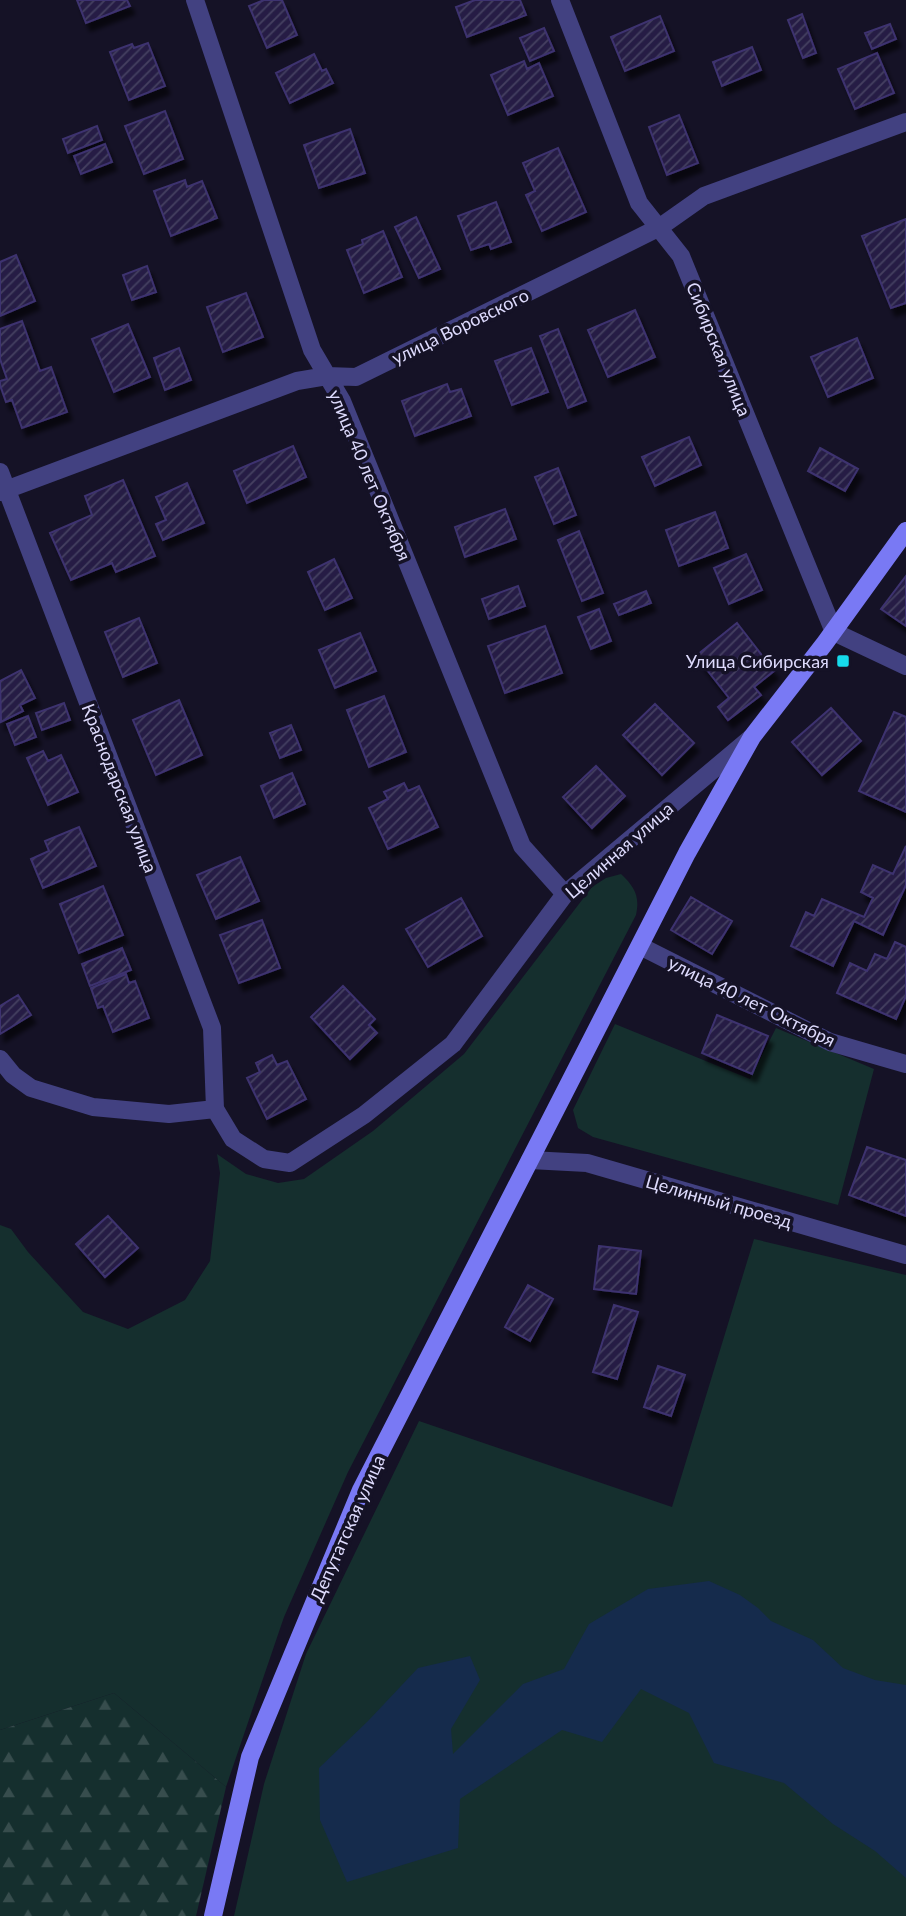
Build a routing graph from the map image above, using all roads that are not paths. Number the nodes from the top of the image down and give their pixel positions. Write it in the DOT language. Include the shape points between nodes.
graph roads {
  1 [pos="195,0"];
  2 [pos="560,0"];
  3 [pos="906,122"];
  4 [pos="660,227"];
  5 [pos="327,376"];
  6 [pos="0,472"];
  7 [pos="3,491"];
  8 [pos="906,531"];
  9 [pos="834,632"];
  10 [pos="906,666"];
  11 [pos="752,737"];
  12 [pos="565,894"];
  13 [pos="640,946"];
  14 [pos="0,1059"];
  15 [pos="906,1063"];
  16 [pos="215,1109"];
  17 [pos="530,1160"];
  18 [pos="906,1255"];
  19 [pos="213,1916"];
  1 -- 5 [label="street, улица 40 лет Октября" via="312,350"];
  2 -- 4 [label="street, Сибирская улица" via="639,203"];
  3 -- 4 [label="street, улица Воровского" via="704,196"];
  4 -- 5 [label="street, улица Воровского" via="356,377"];
  4 -- 9 [label="street, Сибирская улица" via="681,256"];
  5 -- 7 [label="street, улица Воровского" via="297,381"];
  5 -- 12 [label="street, улица 40 лет Октября" via="342,401 522,845"];
  6 -- 7 [label="street, Краснодарская улица"];
  7 -- 16 [label="street, Краснодарская улица" via="212,1028"];
  8 -- 9 [label="street, Целинная улица"];
  9 -- 10 [label="street"];
  9 -- 11 [label="street, Целинная улица"];
  11 -- 12 [label="street, Целинная улица"];
  11 -- 13 [label="street, Депутатская улица"];
  12 -- 16 [label="street, Целинная улица" via="453,1044 363,1115 290,1163 264,1159 233,1139"];
  13 -- 15 [label="street, улица 40 лет Октября" via="830,1042"];
  13 -- 17 [label="street, Депутатская улица"];
  14 -- 16 [label="street" via="31,1088 93,1107 169,1114"];
  17 -- 18 [label="street, Целинный проезд" via="587,1163"];
  17 -- 19 [label="street, Депутатская улица" via="361,1490 250,1758"];
}
